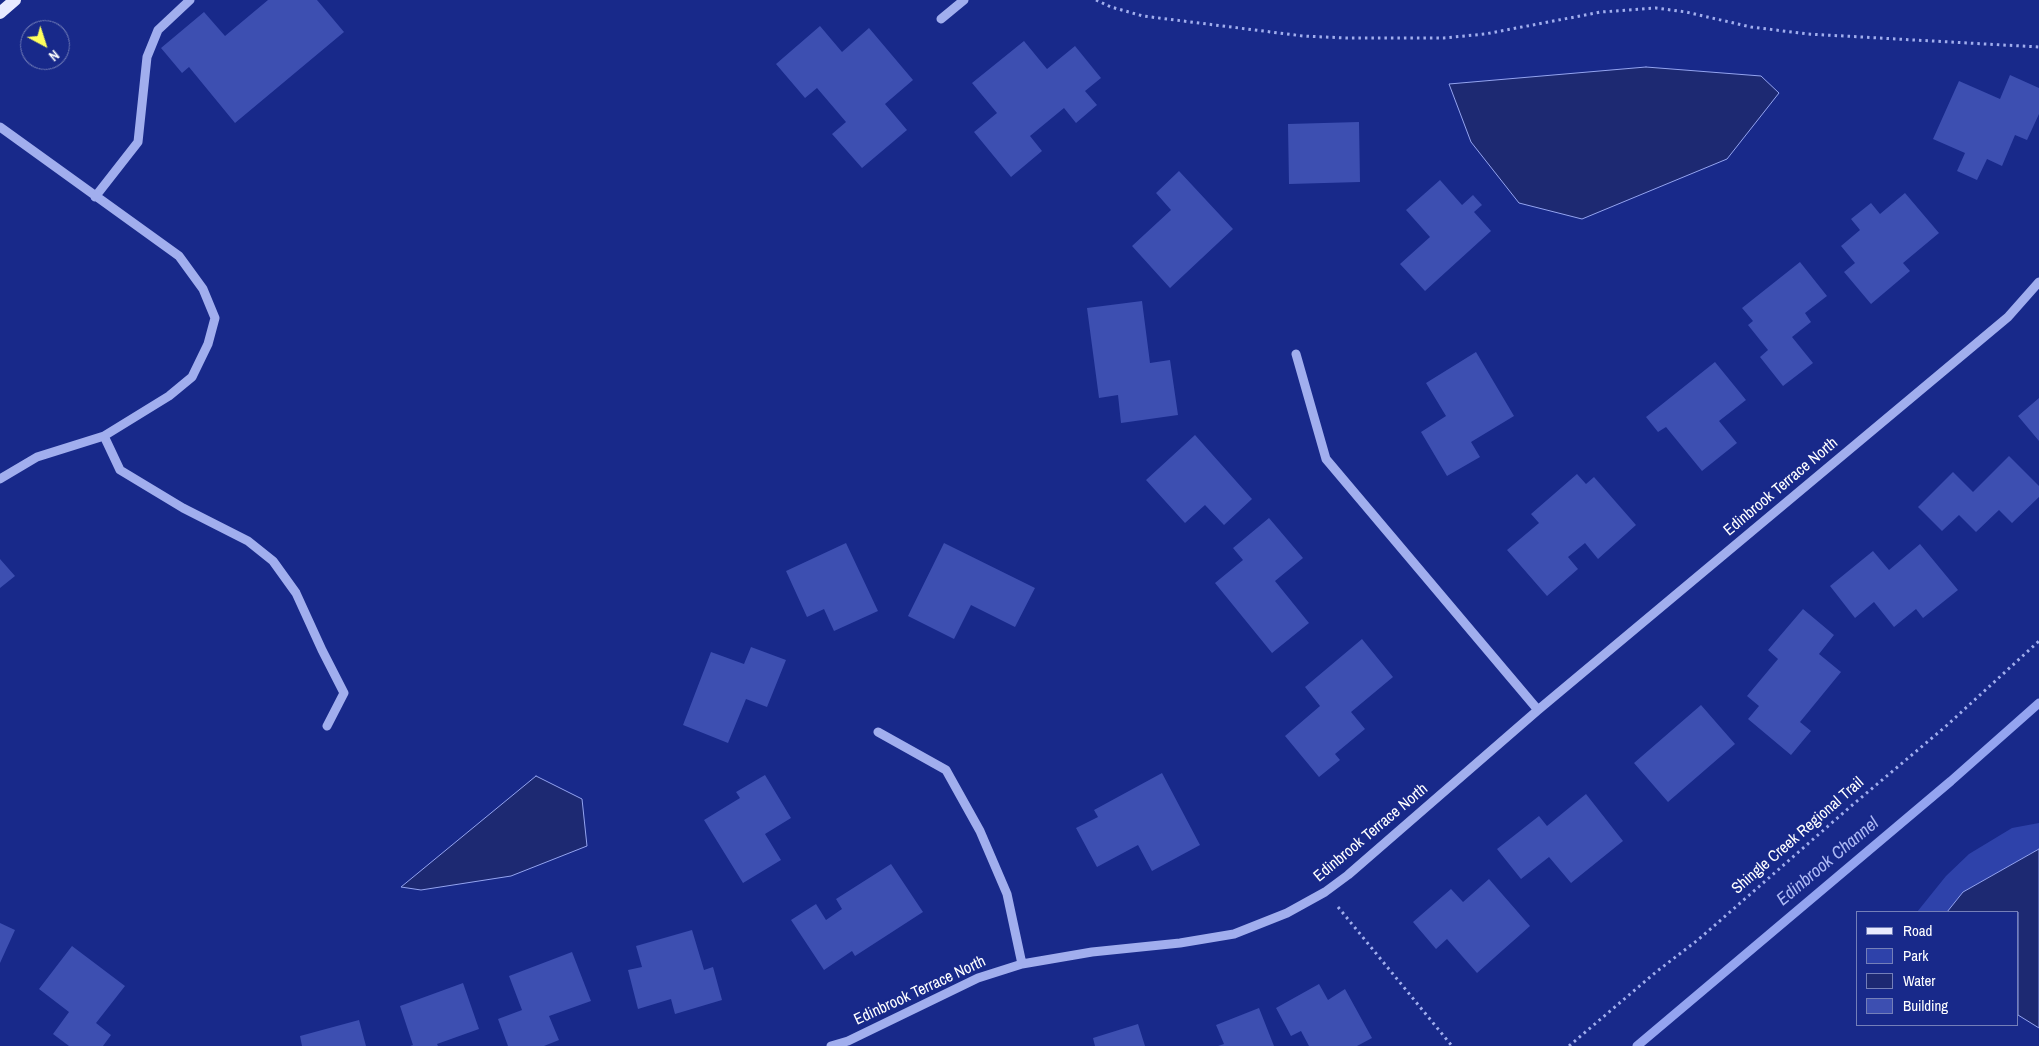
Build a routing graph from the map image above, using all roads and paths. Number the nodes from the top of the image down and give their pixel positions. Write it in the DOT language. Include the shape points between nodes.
graph roads {
  1 [pos="15,0"];
  2 [pos="190,0"];
  3 [pos="964,0"];
  4 [pos="1096,0"];
  5 [pos="0,13"];
  6 [pos="941,19"];
  7 [pos="2039,47"];
  8 [pos="0,127"];
  9 [pos="95,197"];
  10 [pos="2039,282"];
  11 [pos="1296,354"];
  12 [pos="104,436"];
  13 [pos="0,479"];
  14 [pos="2039,641"];
  15 [pos="1538,710"];
  16 [pos="326,726"];
  17 [pos="878,732"];
  18 [pos="1325,892"];
  19 [pos="1022,964"];
  20 [pos="832,1046"];
  21 [pos="1452,1046"];
  22 [pos="1569,1046"];
  1 -- 5 [label="main road"];
  2 -- 9 [label="street" via="158,30 146,57 138,142"];
  3 -- 6 [label="street"];
  4 -- 7 [label="path" via="1143,16 1303,36 1444,38 1601,12 1656,8 1751,27 1808,34"];
  8 -- 9 [label="street"];
  9 -- 12 [label="street" via="178,256 203,289 215,318 208,344 192,377 169,396"];
  10 -- 15 [label="street, Edinbrook Terrace North" via="2008,317"];
  11 -- 15 [label="street" via="1326,459"];
  12 -- 13 [label="street" via="37,458"];
  12 -- 16 [label="street" via="120,470 183,508 248,541 273,561 296,593 344,694"];
  14 -- 22 [label="path, Shingle Creek Regional Trail" via="1913,755"];
  15 -- 18 [label="street, Edinbrook Terrace North"];
  17 -- 19 [label="street" via="946,770 980,832 1007,894"];
  18 -- 19 [label="street, Edinbrook Terrace North" via="1287,913 1234,934"];
  18 -- 21 [label="path"];
  19 -- 20 [label="street, Edinbrook Terrace North" via="978,978"];
}
